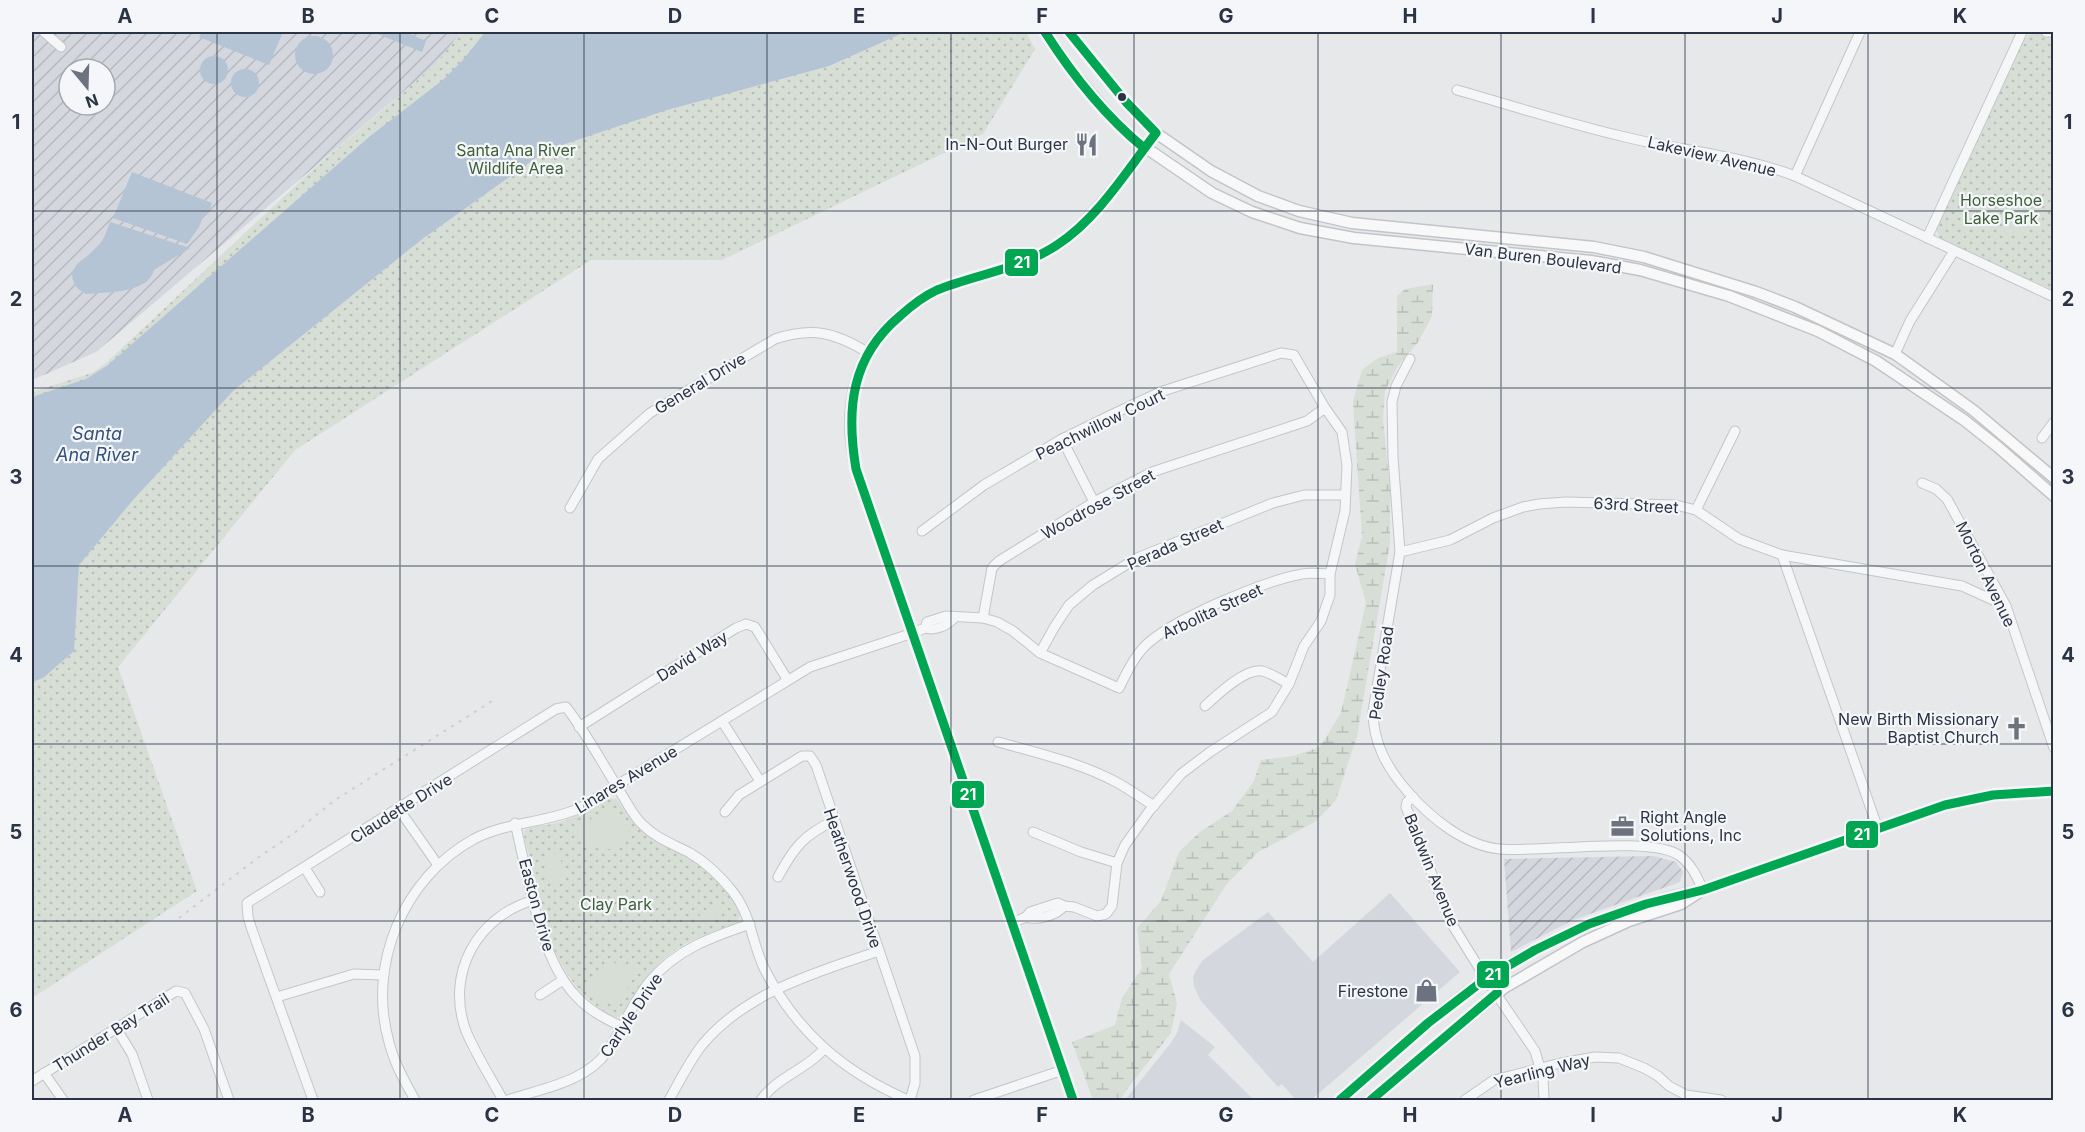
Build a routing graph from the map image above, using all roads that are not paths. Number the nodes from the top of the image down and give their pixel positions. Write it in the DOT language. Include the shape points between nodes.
graph roads {
  1 [pos="44,32"];
  2 [pos="1045,32"];
  3 [pos="1069,32"];
  4 [pos="1860,32"];
  5 [pos="2022,32"];
  6 [pos="2046,32"];
  7 [pos="2054,33"];
  8 [pos="61,47"];
  9 [pos="1457,90"];
  10 [pos="1156,133"];
  11 [pos="1144,147"];
  12 [pos="1795,176"];
  13 [pos="1927,238"];
  14 [pos="1954,251"];
  15 [pos="2054,297"];
  16 [pos="867,352"];
  17 [pos="1895,354"];
  18 [pos="1410,359"];
  19 [pos="1876,361"];
  20 [pos="1325,408"];
  21 [pos="2054,422"];
  22 [pos="1734,431"];
  23 [pos="2042,438"];
  24 [pos="1062,440"];
  25 [pos="2054,478"];
  26 [pos="1922,483"];
  27 [pos="1345,495"];
  28 [pos="2054,496"];
  29 [pos="1094,502"];
  30 [pos="570,508"];
  31 [pos="1696,510"];
  32 [pos="922,531"];
  33 [pos="1400,552"];
  34 [pos="1782,555"];
  35 [pos="1330,574"];
  36 [pos="2006,606"];
  37 [pos="982,618"];
  38 [pos="913,633"];
  39 [pos="1040,653"];
  40 [pos="787,679"];
  41 [pos="1289,684"];
  42 [pos="1205,706"];
  43 [pos="722,720"];
  44 [pos="579,727"];
  45 [pos="998,742"];
  46 [pos="2054,748"];
  47 [pos="760,782"];
  48 [pos="616,787"];
  49 [pos="2054,791"];
  50 [pos="1413,797"];
  51 [pos="1154,806"];
  52 [pos="398,808"];
  53 [pos="725,812"];
  54 [pos="834,821"];
  55 [pos="515,824"];
  56 [pos="1878,829"];
  57 [pos="1033,832"];
  58 [pos="1117,863"];
  59 [pos="438,865"];
  60 [pos="305,868"];
  61 [pos="778,877"];
  62 [pos="1703,890"];
  63 [pos="320,892"];
  64 [pos="534,900"];
  65 [pos="1012,923"];
  66 [pos="750,924"];
  67 [pos="879,951"];
  68 [pos="383,975"];
  69 [pos="1486,979"];
  70 [pos="563,980"];
  71 [pos="777,990"];
  72 [pos="1496,994"];
  73 [pos="540,995"];
  74 [pos="277,997"];
  75 [pos="622,1027"];
  76 [pos="116,1028"];
  77 [pos="824,1049"];
  78 [pos="1541,1068"];
  79 [pos="1063,1070"];
  80 [pos="44,1073"];
  81 [pos="32,1081"];
  82 [pos="414,1098"];
  83 [pos="403,1100"];
  84 [pos="63,1101"];
  85 [pos="148,1101"];
  86 [pos="229,1101"];
  87 [pos="313,1101"];
  88 [pos="503,1101"];
  89 [pos="508,1101"];
  90 [pos="669,1101"];
  91 [pos="760,1101"];
  92 [pos="909,1101"];
  93 [pos="974,1101"];
  94 [pos="1073,1101"];
  95 [pos="1340,1101"];
  96 [pos="1371,1101"];
  97 [pos="1465,1101"];
  98 [pos="1544,1101"];
  99 [pos="1721,1101"];
  1 -- 8 [label="street"];
  2 -- 11 [label="main road, Van Buren Boulevard" via="1105,111"];
  3 -- 10 [label="main road, Van Buren Boulevard"];
  4 -- 12 [label="street"];
  5 -- 13 [label="street"];
  6 -- 7 [label="street"];
  9 -- 12 [label="street, Lakeview Avenue" via="1626,137 1726,156"];
  10 -- 11 [label="main road"];
  10 -- 17 [label="main road, Van Buren Boulevard" via="1211,171 1258,196 1299,211 1352,223 1594,247 1644,257 1795,307"];
  11 -- 16 [label="main road" via="1107,195 1055,247 931,293 900,315"];
  11 -- 19 [label="main road, Van Buren Boulevard" via="1212,193 1300,228 1354,238 1591,261 1640,270 1730,296 1818,331"];
  12 -- 13 [label="street, Lakeview Avenue"];
  13 -- 14 [label="street, Lakeview Avenue"];
  14 -- 15 [label="street, Lakeview Avenue"];
  14 -- 17 [label="street" via="1910,321"];
  16 -- 30 [label="street, General Drive" via="839,336 825,333 775,339 650,413 598,459"];
  16 -- 38 [label="main road" via="853,394 852,453"];
  17 -- 19 [label="main road"];
  17 -- 25 [label="main road, Van Buren Boulevard" via="1974,410"];
  18 -- 33 [label="street, Pedley Road" via="1392,402"];
  19 -- 28 [label="main road, Van Buren Boulevard" via="1964,420"];
  20 -- 24 [label="street, Peachwillow Court" via="1294,355 1281,353 1160,392"];
  20 -- 27 [label="street" via="1342,432 1347,465"];
  20 -- 29 [label="street, Woodrose Street" via="1307,421 1152,472"];
  21 -- 23 [label="street"];
  22 -- 31 [label="street"];
  24 -- 29 [label="street"];
  24 -- 32 [label="street, Peachwillow Court" via="984,485"];
  26 -- 36 [label="street, Morton Avenue" via="1947,499"];
  27 -- 35 [label="street"];
  27 -- 39 [label="street, Perada Street" via="1304,495 1273,503 1137,558 1069,605"];
  29 -- 37 [label="street, Woodrose Street" via="992,568"];
  31 -- 33 [label="street, 63rd Street" via="1676,505 1539,504 1493,518 1450,540"];
  31 -- 34 [label="street, 63rd Street" via="1739,539"];
  33 -- 50 [label="street, Pedley Road" via="1373,729 1389,767"];
  34 -- 36 [label="street, 63rd Street" via="1953,584"];
  34 -- 56 [label="street"];
  35 -- 39 [label="street, Arbolita Street" via="1304,573 1249,590 1159,634 1132,661 1119,688"];
  35 -- 41 [label="street" via="1330,595 1321,621 1304,646"];
  36 -- 46 [label="street, Morton Avenue"];
  37 -- 38 [label="street, Linares Avenue" via="946,616 927,622 925,628"];
  37 -- 39 [label="street" via="1013,631"];
  38 -- 40 [label="street, Linares Avenue" via="822,661"];
  38 -- 65 [label="main road"];
  40 -- 43 [label="street, Linares Avenue"];
  40 -- 44 [label="street, David Way" via="755,627 746,624"];
  41 -- 42 [label="street" via="1262,671 1252,672"];
  41 -- 51 [label="street" via="1272,712 1181,774"];
  43 -- 47 [label="street"];
  43 -- 48 [label="street, Linares Avenue"];
  44 -- 48 [label="street"];
  44 -- 52 [label="street, Claudette Drive" via="566,707 556,709"];
  45 -- 51 [label="street" via="1091,771"];
  47 -- 53 [label="street, Heatherwood Drive" via="739,795"];
  47 -- 54 [label="street, Heatherwood Drive" via="802,756 810,756"];
  48 -- 55 [label="street, Linares Avenue" via="566,814"];
  48 -- 66 [label="street" via="643,826 691,854 721,878 740,902"];
  49 -- 56 [label="main road" via="1976,797"];
  50 -- 62 [label="street, Pedley Road" via="1431,815 1468,840 1498,849 1666,849 1680,855 1692,868"];
  50 -- 69 [label="street, Baldwin Avenue" via="1406,807 1450,921"];
  51 -- 58 [label="street" via="1125,845"];
  52 -- 59 [label="street"];
  52 -- 60 [label="street, Claudette Drive"];
  54 -- 61 [label="street" via="796,845"];
  54 -- 67 [label="street, Heatherwood Drive"];
  55 -- 59 [label="street, Linares Avenue" via="474,839"];
  55 -- 64 [label="street, Easton Drive"];
  56 -- 62 [label="main road"];
  57 -- 58 [label="street"];
  58 -- 65 [label="street" via="1112,906 1106,914 1097,916 1058,903"];
  59 -- 68 [label="street, Linares Avenue" via="398,922"];
  60 -- 63 [label="street"];
  60 -- 74 [label="street, Claudette Drive" via="248,903 248,917"];
  62 -- 69 [label="main road" via="1667,897 1576,931"];
  62 -- 72 [label="main road" via="1681,904 1583,942"];
  64 -- 70 [label="street, Easton Drive" via="548,950"];
  64 -- 88 [label="street" via="500,916 480,935 472,946 460,988 466,1031"];
  65 -- 79 [label="main road"];
  66 -- 71 [label="street" via="763,967"];
  66 -- 75 [label="street, Carlyle Drive" via="681,952 649,982"];
  67 -- 71 [label="street"];
  67 -- 92 [label="street, Heatherwood Drive" via="915,1056 915,1083"];
  68 -- 74 [label="street" via="354,974"];
  68 -- 82 [label="street, Linares Avenue" via="388,1042"];
  69 -- 72 [label="street, Baldwin Avenue"];
  69 -- 95 [label="main road"];
  70 -- 73 [label="street"];
  70 -- 75 [label="street, Easton Drive" via="590,1009"];
  71 -- 77 [label="street" via="803,1028"];
  71 -- 90 [label="street" via="737,1013 711,1035"];
  72 -- 78 [label="street, Baldwin Avenue" via="1531,1044"];
  72 -- 96 [label="main road"];
  74 -- 87 [label="street"];
  75 -- 89 [label="street, Carlyle Drive" via="599,1063 587,1071"];
  76 -- 80 [label="street, Thunder Bay Trail"];
  76 -- 85 [label="street" via="132,1054"];
  76 -- 86 [label="street, Thunder Bay Trail" via="176,991 185,993 204,1029"];
  77 -- 91 [label="street" via="810,1063 784,1077"];
  77 -- 92 [label="street" via="853,1071"];
  78 -- 97 [label="street, Yearling Way" via="1494,1080"];
  78 -- 98 [label="street, Baldwin Avenue"];
  78 -- 99 [label="street, Yearling Way" via="1595,1057 1619,1058 1644,1068 1686,1095"];
  79 -- 93 [label="street"];
  79 -- 94 [label="main road"];
  80 -- 81 [label="street, Thunder Bay Trail"];
  80 -- 84 [label="street"];
  82 -- 83 [label="street"];
}
